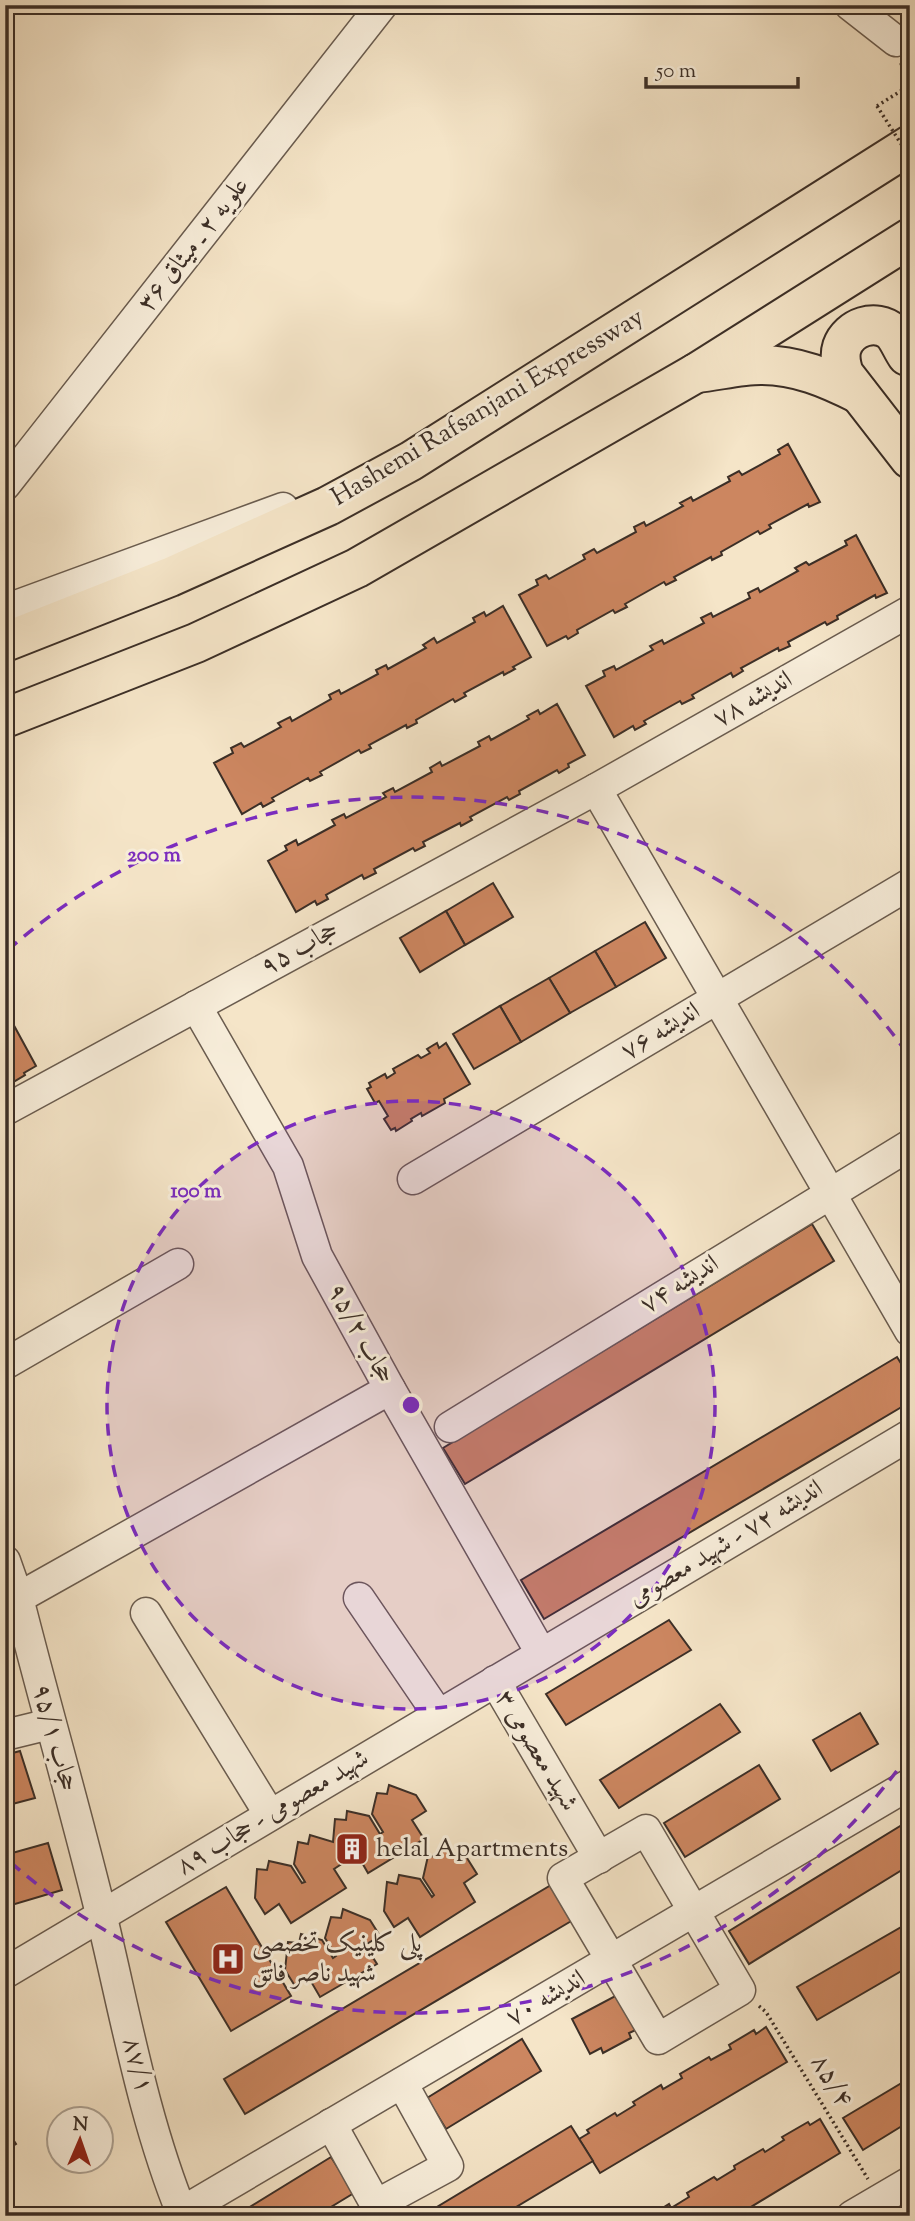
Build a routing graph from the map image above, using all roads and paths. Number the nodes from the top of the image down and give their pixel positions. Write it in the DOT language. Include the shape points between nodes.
graph roads {
  1 [pos="382,5"];
  2 [pos="850,5"];
  3 [pos="896,41"];
  4 [pos="910,91"];
  5 [pos="910,145"];
  6 [pos="910,158"];
  7 [pos="910,239"];
  8 [pos="909,352"];
  9 [pos="696,373"];
  10 [pos="859,394"];
  11 [pos="910,459"];
  12 [pos="411,461"];
  13 [pos="5,485"];
  14 [pos="5,610"];
  15 [pos="910,611"];
  16 [pos="5,642"];
  17 [pos="5,718"];
  18 [pos="596,789"];
  19 [pos="910,884"];
  20 [pos="717,999"];
  21 [pos="196,1006"];
  22 [pos="5,1110"];
  23 [pos="910,1145"];
  24 [pos="413,1179"];
  25 [pos="830,1193"];
  26 [pos="178,1264"];
  27 [pos="910,1331"];
  28 [pos="5,1364"];
  29 [pos="390,1389"];
  30 [pos="450,1427"];
  31 [pos="910,1435"];
  32 [pos="5,1561"];
  33 [pos="18,1598"];
  34 [pos="359,1598"];
  35 [pos="146,1613"];
  36 [pos="541,1653"];
  37 [pos="495,1681"];
  38 [pos="438,1714"];
  39 [pos="50,1724"];
  40 [pos="5,1735"];
  41 [pos="910,1784"];
  42 [pos="270,1815"];
  43 [pos="599,1857"];
  44 [pos="694,1912"];
  45 [pos="101,1916"];
  46 [pos="612,1960"];
  47 [pos="18,1966"];
  48 [pos="740,1990"];
  49 [pos="122,2007"];
  50 [pos="402,2083"];
  51 [pos="331,2124"];
  52 [pos="910,2182"];
  53 [pos="880,2199"];
  54 [pos="183,2214"];
  55 [pos="852,2216"];
  1 -- 13 [label="street, علویه ۲ ـ میثاق ۳۶"];
  2 -- 3 [label="street"];
  4 -- 6 [label="path, bridge" via="907,87 877,106"];
  5 -- 12 [label="main road, Hashemi Rafsanjani Expressway"];
  7 -- 9 [label="main road"];
  8 -- 10 [label="main road" via="894,333 882,327 869,325 847,337 840,361"];
  9 -- 10 [label="main road" via="759,365 792,367"];
  9 -- 17 [label="main road" via="357,568 196,643"];
  10 -- 11 [label="main road"];
  12 -- 14 [label="street"];
  12 -- 16 [label="main road, Hashemi Rafsanjani Expressway" via="328,506 170,577"];
  15 -- 18 [label="street, اندیشه ۷۸"];
  18 -- 20 [label="street"];
  18 -- 21 [label="street, حجاب ۹۵"];
  19 -- 20 [label="street, اندیشه ۷۶"];
  20 -- 24 [label="street, اندیشه ۷۶"];
  20 -- 25 [label="street"];
  21 -- 22 [label="street, حجاب ۹۵"];
  21 -- 29 [label="street, حجاب ۹۵/۲" via="288,1166 317,1256"];
  23 -- 25 [label="street, اندیشه ۷۴"];
  25 -- 27 [label="street"];
  25 -- 30 [label="street, اندیشه ۷۴"];
  26 -- 28 [label="street"];
  29 -- 33 [label="street"];
  29 -- 36 [label="street, حجاب ۹۵/۲"];
  31 -- 36 [label="street, اندیشه ۷۲ - شهید معصومی"];
  32 -- 33 [label="street, حجاب ۹۵/۱"];
  33 -- 39 [label="street, حجاب ۹۵/۱"];
  34 -- 38 [label="street"];
  35 -- 42 [label="street"];
  36 -- 37 [label="street, شهید معصومی - حجاب ۸۹"];
  37 -- 38 [label="street, شهید معصومی - حجاب ۸۹"];
  37 -- 43 [label="street, شهید معصومی ۳"];
  38 -- 42 [label="street, شهید معصومی - حجاب ۸۹"];
  39 -- 40 [label="street"];
  39 -- 45 [label="street, حجاب ۹۵/۱"];
  41 -- 44 [label="street, اندیشه ۷۰"];
  42 -- 45 [label="street, شهید معصومی - حجاب ۸۹"];
  43 -- 44 [label="street" via="646,1830"];
  43 -- 46 [label="street" via="563,1878"];
  44 -- 46 [label="street, اندیشه ۷۰"];
  44 -- 48 [label="street"];
  45 -- 47 [label="street, شهید معصومی - حجاب ۸۹"];
  45 -- 49 [label="street, ۸۷/۱"];
  46 -- 48 [label="street" via="658,2039"];
  46 -- 50 [label="street, اندیشه ۷۰"];
  47 -- 49 [label="street" via="63,1949 88,1952"];
  48 -- 53 [label="path, ۸۵/۴" via="766,2012"];
  49 -- 54 [label="street, ۸۷/۱" via="165,2168"];
  50 -- 51 [label="street, اندیشه ۷۰"];
  50 -- 51 [label="street" via="448,2166 376,2205"];
  51 -- 54 [label="street, اندیشه ۷۰"];
  52 -- 53 [label="street"];
  53 -- 55 [label="street"];
}
